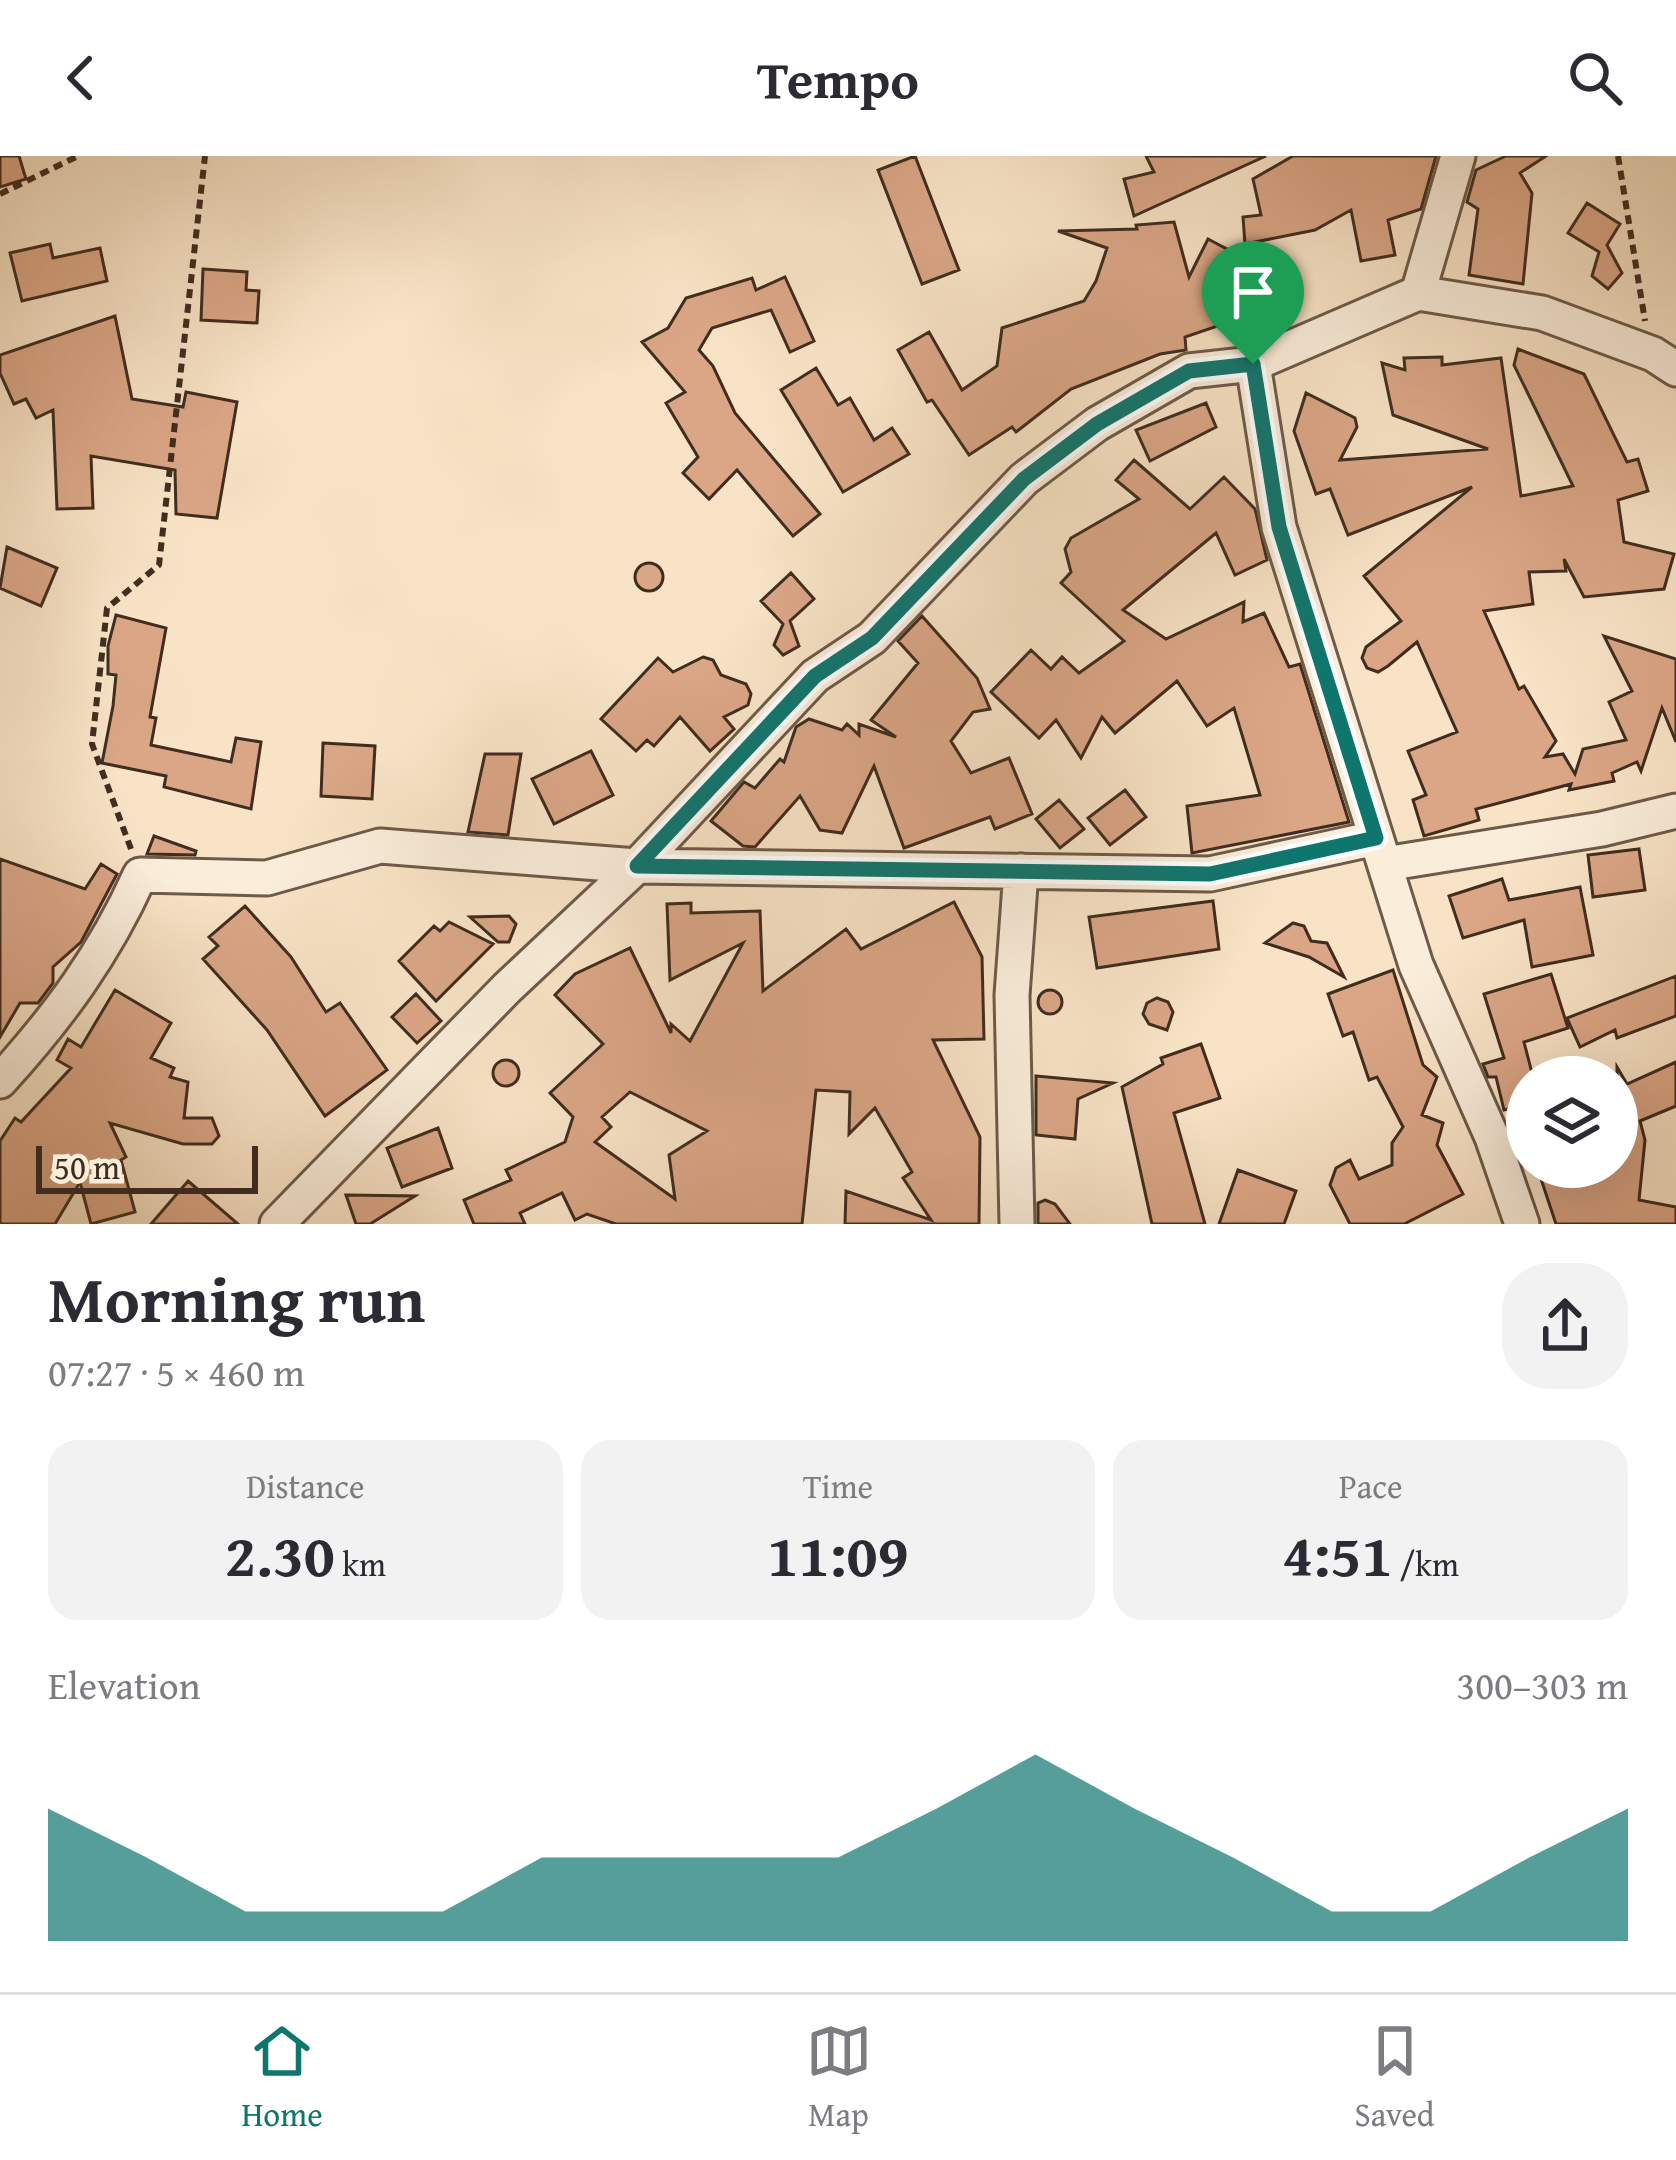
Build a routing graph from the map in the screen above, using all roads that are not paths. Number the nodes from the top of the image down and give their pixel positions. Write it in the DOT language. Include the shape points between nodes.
graph roads {
  1 [pos="1458,156"];
  2 [pos="1418,293"];
  3 [pos="1664,361"];
  4 [pos="1253,364"];
  5 [pos="1676,811"];
  6 [pos="1380,851"];
  7 [pos="637,866"];
  8 [pos="1021,871"];
  9 [pos="0,1081"];
  10 [pos="277,1224"];
  11 [pos="1017,1224"];
  12 [pos="1522,1224"];
  1 -- 2 [label="street"];
  2 -- 3 [label="street" via="1542,313"];
  2 -- 4 [label="street"];
  4 -- 6 [label="street" via="1279,527"];
  4 -- 7 [label="street" via="1189,371 1097,424 1024,479 872,638 815,676"];
  5 -- 6 [label="street" via="1602,829"];
  6 -- 8 [label="street" via="1210,874"];
  6 -- 12 [label="street" via="1416,964"];
  7 -- 8 [label="street"];
  7 -- 9 [label="street" via="380,846 267,878 140,875 69,1004"];
  7 -- 10 [label="street"];
  8 -- 11 [label="street" via="1012,995"];
}
